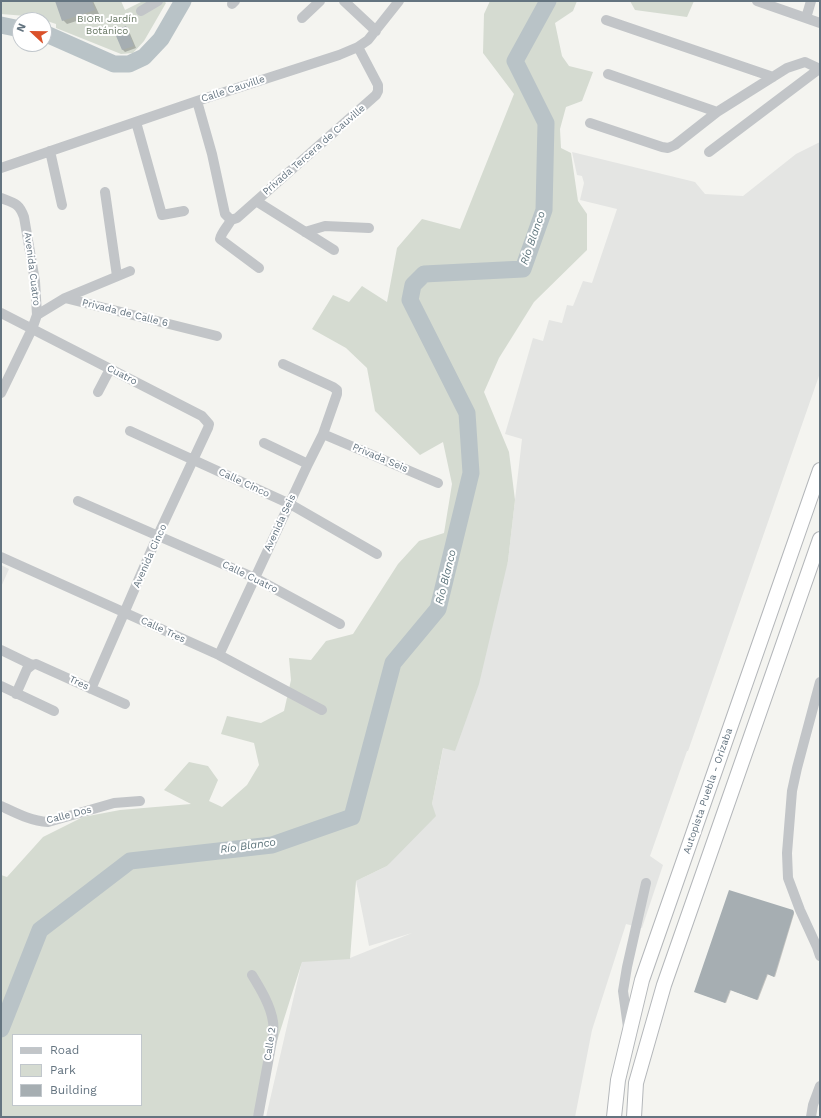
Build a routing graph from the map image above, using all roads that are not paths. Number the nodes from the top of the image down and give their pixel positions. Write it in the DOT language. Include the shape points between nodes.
graph roads {
  1 [pos="158,1"];
  2 [pos="320,1"];
  3 [pos="344,1"];
  4 [pos="399,1"];
  5 [pos="757,1"];
  6 [pos="812,1"];
  7 [pos="780,5"];
  8 [pos="141,10"];
  9 [pos="302,18"];
  10 [pos="806,18"];
  11 [pos="606,20"];
  12 [pos="820,23"];
  13 [pos="376,31"];
  14 [pos="358,47"];
  15 [pos="820,69"];
  16 [pos="608,74"];
  17 [pos="773,77"];
  18 [pos="197,101"];
  19 [pos="717,112"];
  20 [pos="136,122"];
  21 [pos="590,123"];
  22 [pos="50,152"];
  23 [pos="709,152"];
  24 [pos="1,168"];
  25 [pos="105,192"];
  26 [pos="1,198"];
  27 [pos="256,201"];
  28 [pos="62,205"];
  29 [pos="184,210"];
  30 [pos="231,220"];
  31 [pos="369,228"];
  32 [pos="305,232"];
  33 [pos="334,250"];
  34 [pos="259,268"];
  35 [pos="130,271"];
  36 [pos="117,276"];
  37 [pos="65,298"];
  38 [pos="1,313"];
  39 [pos="37,315"];
  40 [pos="32,329"];
  41 [pos="217,336"];
  42 [pos="283,364"];
  43 [pos="110,369"];
  44 [pos="98,392"];
  45 [pos="1,393"];
  46 [pos="209,424"];
  47 [pos="130,431"];
  48 [pos="323,434"];
  49 [pos="264,443"];
  50 [pos="194,459"];
  51 [pos="308,464"];
  52 [pos="820,470"];
  53 [pos="438,483"];
  54 [pos="78,501"];
  55 [pos="290,504"];
  56 [pos="158,536"];
  57 [pos="820,538"];
  58 [pos="377,554"];
  59 [pos="1,557"];
  60 [pos="255,578"];
  61 [pos="125,612"];
  62 [pos="340,624"];
  63 [pos="1,650"];
  64 [pos="219,656"];
  65 [pos="32,665"];
  66 [pos="820,682"];
  67 [pos="1,686"];
  68 [pos="91,689"];
  69 [pos="16,694"];
  70 [pos="125,704"];
  71 [pos="322,710"];
  72 [pos="54,711"];
  73 [pos="140,801"];
  74 [pos="1,806"];
  75 [pos="646,883"];
  76 [pos="820,956"];
  77 [pos="252,975"];
  78 [pos="629,1033"];
  79 [pos="820,1086"];
  80 [pos="258,1117"];
  81 [pos="614,1117"];
  82 [pos="634,1117"];
  83 [pos="811,1117"];
  1 -- 8 [label="street"];
  2 -- 9 [label="street"];
  3 -- 13 [label="street"];
  4 -- 13 [label="street, Calle Cauville"];
  5 -- 7 [label="street"];
  6 -- 10 [label="street"];
  7 -- 10 [label="street"];
  10 -- 12 [label="street"];
  11 -- 17 [label="street"];
  13 -- 14 [label="street, Calle Cauville"];
  14 -- 18 [label="street, Calle Cauville"];
  14 -- 27 [label="street, Privada Tercera de Cauville" via="378,85 376,95"];
  15 -- 17 [label="street" via="805,62 787,68"];
  15 -- 23 [label="street"];
  16 -- 19 [label="street"];
  17 -- 19 [label="street"];
  18 -- 20 [label="street, Calle Cauville"];
  18 -- 30 [label="street" via="225,214"];
  19 -- 21 [label="street" via="668,148"];
  20 -- 22 [label="street, Calle Cauville"];
  20 -- 29 [label="street" via="162,214"];
  22 -- 24 [label="street, Calle Cauville"];
  22 -- 28 [label="street"];
  25 -- 36 [label="street"];
  26 -- 39 [label="street, Avenida Cuatro" via="21,208 24,217 35,281"];
  27 -- 30 [label="street" via="237,218"];
  27 -- 32 [label="street, Privada Tercera de Cauville"];
  30 -- 34 [label="street" via="220,239"];
  31 -- 32 [label="street" via="325,226"];
  32 -- 33 [label="street, Privada Tercera de Cauville"];
  35 -- 36 [label="street"];
  36 -- 37 [label="street"];
  37 -- 39 [label="street"];
  37 -- 41 [label="street, Privada de Calle 6"];
  38 -- 40 [label="street"];
  39 -- 40 [label="street, Avenida Cuatro"];
  40 -- 43 [label="street, Cuatro"];
  40 -- 45 [label="street, Avenida Cuatro"];
  42 -- 48 [label="street, Avenida Seis" via="337,390"];
  43 -- 44 [label="street"];
  43 -- 46 [label="street, Cuatro" via="202,416"];
  46 -- 50 [label="street, Avenida Cinco"];
  47 -- 50 [label="street, Calle Cinco"];
  48 -- 51 [label="street, Avenida Seis"];
  48 -- 53 [label="street, Privada Seis"];
  49 -- 51 [label="street"];
  50 -- 55 [label="street, Calle Cinco"];
  50 -- 56 [label="street, Avenida Cinco"];
  51 -- 55 [label="street, Avenida Seis"];
  52 -- 78 [label="highway, Autopista Puebla - Orizaba" via="642,980"];
  54 -- 56 [label="street, Calle Cuatro"];
  55 -- 58 [label="street, Calle Cinco"];
  55 -- 60 [label="street, Avenida Seis"];
  56 -- 60 [label="street, Calle Cuatro"];
  56 -- 61 [label="street, Avenida Cinco"];
  57 -- 82 [label="highway" via="664,985 636,1083"];
  59 -- 61 [label="street, Calle Tres"];
  60 -- 62 [label="street, Calle Cuatro"];
  60 -- 64 [label="street, Avenida Seis"];
  61 -- 64 [label="street, Calle Tres"];
  61 -- 68 [label="street, Avenida Cinco"];
  63 -- 65 [label="street, Tres"];
  64 -- 71 [label="street, Calle Tres"];
  65 -- 68 [label="street, Tres" via="36,664"];
  65 -- 69 [label="street"];
  66 -- 76 [label="street" via="792,791 787,853 788,878"];
  67 -- 69 [label="street"];
  68 -- 70 [label="street, Tres"];
  69 -- 72 [label="street"];
  73 -- 74 [label="street, Calle Dos" via="114,803 48,822 30,819"];
  75 -- 78 [label="street" via="623,991"];
  77 -- 80 [label="street, Calle 2" via="274,1022"];
  78 -- 81 [label="highway, Autopista Puebla - Orizaba" via="618,1080"];
  79 -- 83 [label="street"];
}
